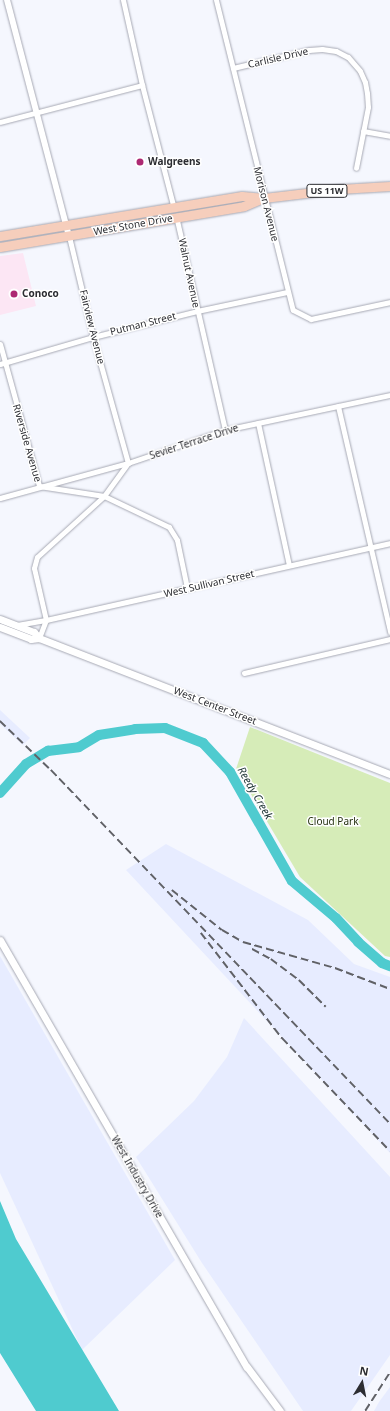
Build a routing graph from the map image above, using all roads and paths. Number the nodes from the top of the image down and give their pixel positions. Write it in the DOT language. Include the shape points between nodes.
graph roads {
  1 [pos="7,0"];
  2 [pos="123,0"];
  3 [pos="216,0"];
  4 [pos="233,68"];
  5 [pos="142,85"];
  6 [pos="37,113"];
  7 [pos="0,122"];
  8 [pos="363,131"];
  9 [pos="390,136"];
  10 [pos="356,168"];
  11 [pos="390,186"];
  12 [pos="264,198"];
  13 [pos="174,206"];
  14 [pos="176,218"];
  15 [pos="66,225"];
  16 [pos="20,233"];
  17 [pos="0,236"];
  18 [pos="69,236"];
  19 [pos="0,241"];
  20 [pos="0,247"];
  21 [pos="287,292"];
  22 [pos="390,302"];
  23 [pos="197,311"];
  24 [pos="94,337"];
  25 [pos="0,344"];
  26 [pos="2,364"];
  27 [pos="390,395"];
  28 [pos="338,406"];
  29 [pos="258,423"];
  30 [pos="225,430"];
  31 [pos="128,463"];
  32 [pos="39,486"];
  33 [pos="104,496"];
  34 [pos="0,498"];
  35 [pos="390,543"];
  36 [pos="371,548"];
  37 [pos="289,565"];
  38 [pos="187,588"];
  39 [pos="0,619"];
  40 [pos="46,620"];
  41 [pos="16,625"];
  42 [pos="0,627"];
  43 [pos="390,632"];
  44 [pos="39,638"];
  45 [pos="390,639"];
  46 [pos="244,673"];
  47 [pos="390,774"];
  48 [pos="0,940"];
  49 [pos="280,1411"];
  1 -- 6 [label="street, Fairview Avenue"];
  2 -- 5 [label="street, Walnut Avenue"];
  3 -- 4 [label="street, Morison Avenue"];
  4 -- 8 [label="street, Carlisle Drive" via="309,50 336,51 348,57 366,82 368,107"];
  4 -- 12 [label="street, Morison Avenue"];
  5 -- 6 [label="street"];
  5 -- 13 [label="street, Walnut Avenue"];
  6 -- 7 [label="street"];
  6 -- 15 [label="street, Fairview Avenue"];
  8 -- 9 [label="street"];
  8 -- 10 [label="street, Carlisle Drive"];
  11 -- 12 [label="highway, West Stone Drive / US 11W"];
  12 -- 13 [label="highway, West Stone Drive / US 11W" via="242,196"];
  12 -- 14 [label="highway, West Stone Drive / US 11W" via="244,206"];
  12 -- 21 [label="street, Morison Avenue"];
  13 -- 14 [label="street, Walnut Avenue"];
  13 -- 15 [label="highway, West Stone Drive / US 11W"];
  14 -- 18 [label="highway, West Stone Drive / US 11W"];
  14 -- 23 [label="street, Walnut Avenue"];
  15 -- 16 [label="highway, West Stone Drive / US 11W"];
  15 -- 18 [label="street, Fairview Avenue"];
  16 -- 17 [label="highway, West Stone Drive / US 11W"];
  16 -- 19 [label="highway"];
  18 -- 20 [label="highway, West Stone Drive / US 11W"];
  18 -- 24 [label="street, Fairview Avenue"];
  21 -- 22 [label="street, Morison Avenue" via="293,310 311,319"];
  21 -- 23 [label="street, Putman Street"];
  23 -- 24 [label="street, Putman Street"];
  23 -- 30 [label="street, Walnut Avenue"];
  24 -- 26 [label="street, Putman Street"];
  24 -- 31 [label="street, Fairview Avenue"];
  25 -- 26 [label="street, Riverside Avenue"];
  26 -- 32 [label="street, Riverside Avenue"];
  27 -- 28 [label="street, Sevier Terrace Drive"];
  28 -- 29 [label="street, Sevier Terrace Drive"];
  28 -- 36 [label="street"];
  29 -- 30 [label="street, Sevier Terrace Drive"];
  29 -- 37 [label="street"];
  30 -- 31 [label="street, Sevier Terrace Drive"];
  31 -- 32 [label="street, Sevier Terrace Drive"];
  31 -- 33 [label="street"];
  32 -- 33 [label="street, Riverside Avenue"];
  32 -- 34 [label="street, Sevier Terrace Drive"];
  33 -- 38 [label="street, Riverside Avenue" via="169,527 177,540"];
  33 -- 40 [label="street" via="37,557 34,568"];
  35 -- 36 [label="street, West Sullivan Street"];
  36 -- 37 [label="street, West Sullivan Street"];
  36 -- 43 [label="street"];
  37 -- 38 [label="street, West Sullivan Street"];
  38 -- 40 [label="street, West Sullivan Street"];
  39 -- 41 [label="main road, West Center Street"];
  40 -- 41 [label="street, West Sullivan Street"];
  40 -- 44 [label="street"];
  41 -- 44 [label="main road, West Center Street" via="34,632"];
  42 -- 44 [label="main road, West Center Street" via="31,639"];
  44 -- 47 [label="main road, West Center Street"];
  45 -- 46 [label="street"];
  48 -- 49 [label="main road, West Industry Drive" via="247,1367"];
}
